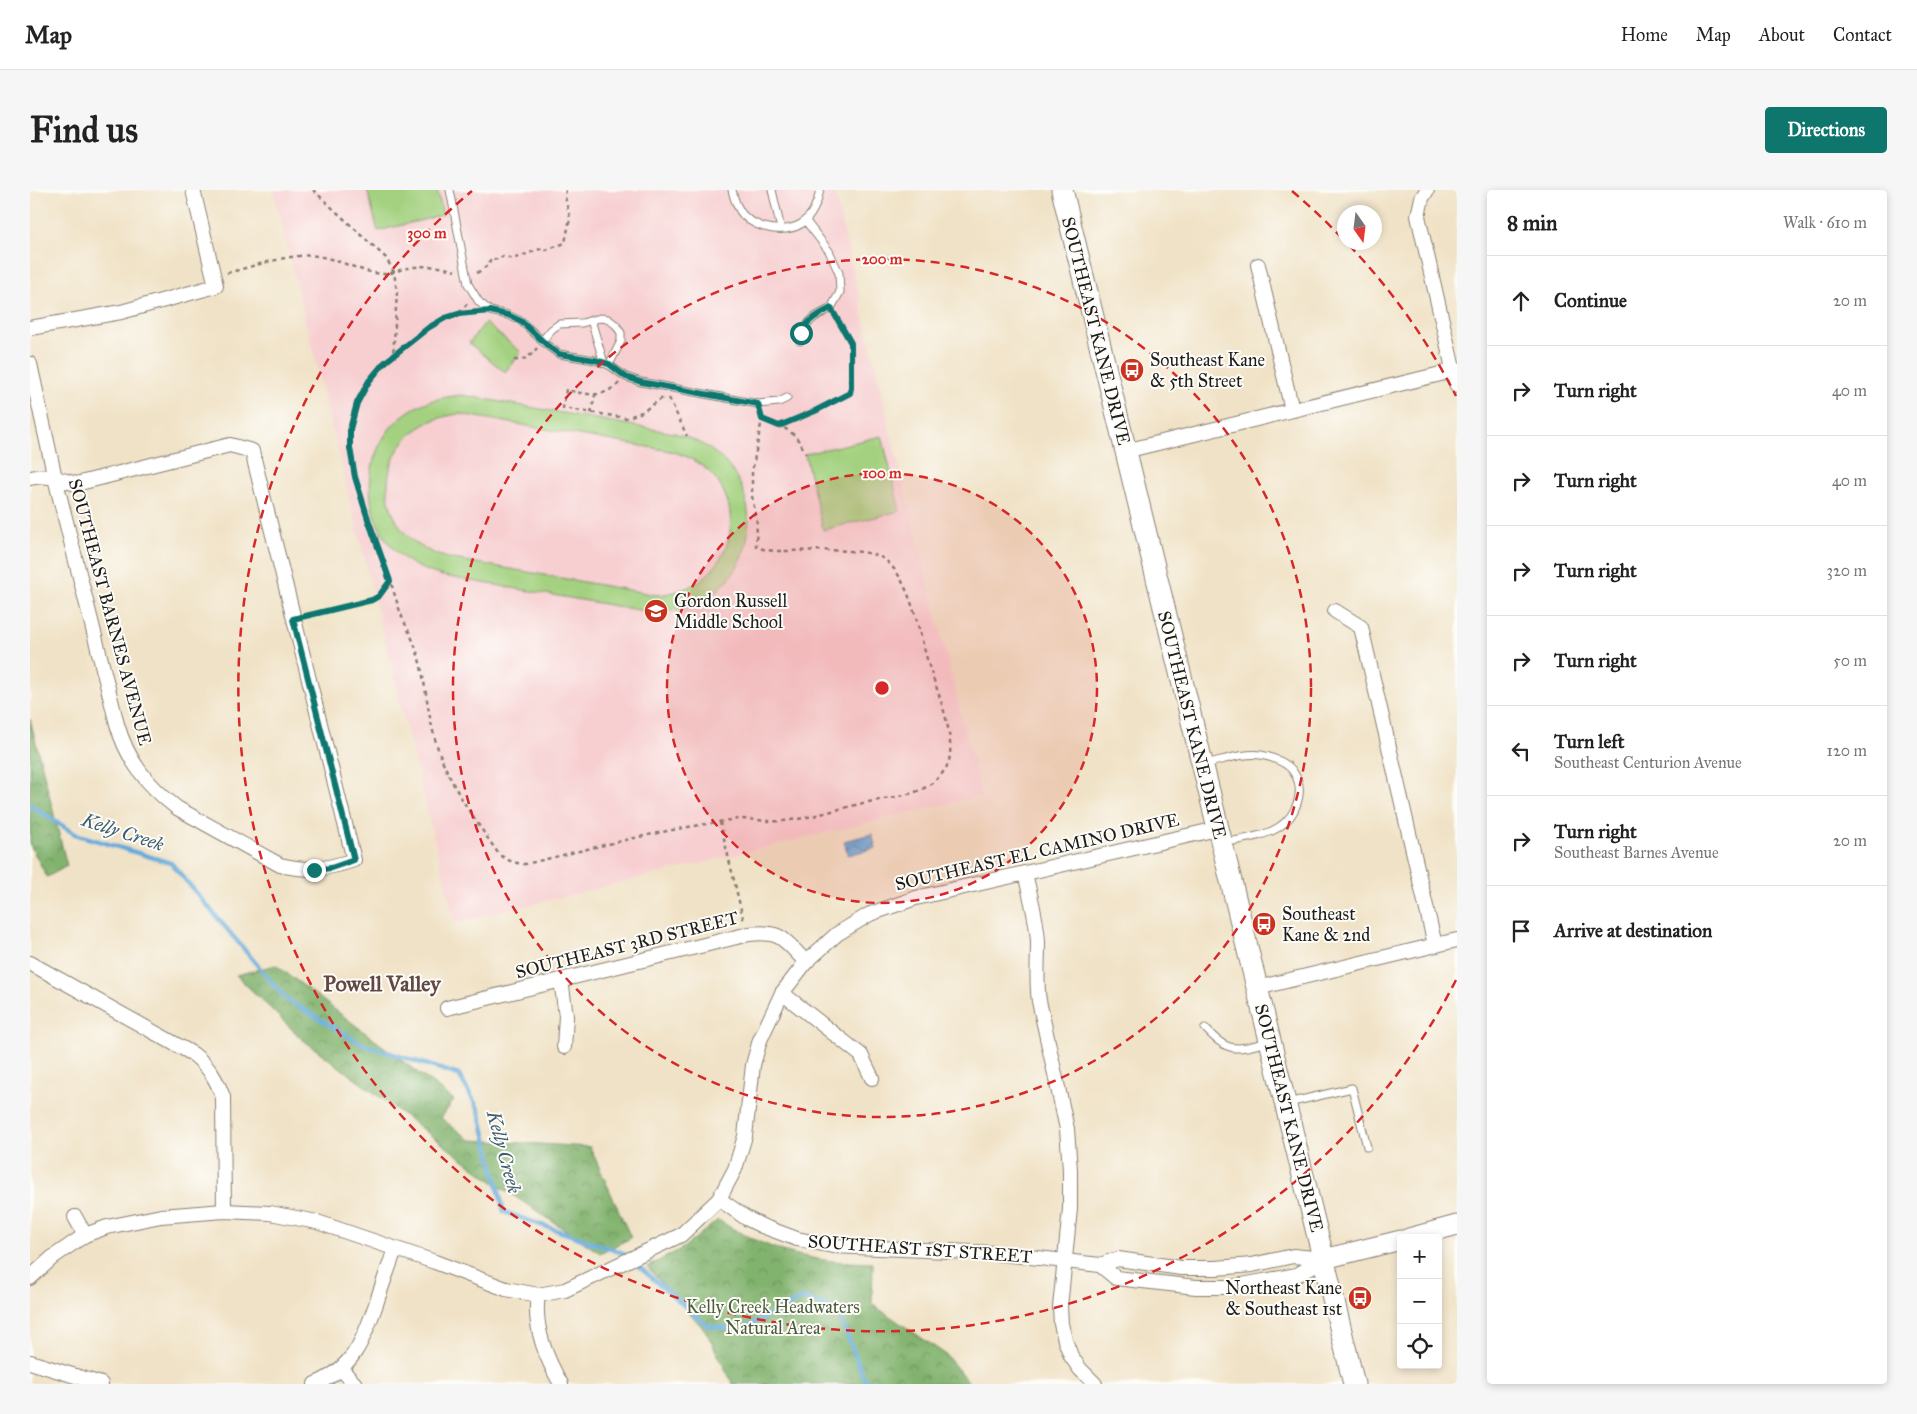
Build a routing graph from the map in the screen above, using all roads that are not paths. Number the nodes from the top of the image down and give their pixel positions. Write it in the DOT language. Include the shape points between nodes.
graph roads {
  1 [pos="193,190"];
  2 [pos="450,190"];
  3 [pos="732,190"];
  4 [pos="772,190"];
  5 [pos="820,190"];
  6 [pos="1062,190"];
  7 [pos="1427,190"];
  8 [pos="805,220"];
  9 [pos="781,229"];
  10 [pos="1258,265"];
  11 [pos="591,320"];
  12 [pos="30,328"];
  13 [pos="542,341"];
  14 [pos="800,341"];
  15 [pos="30,364"];
  16 [pos="606,364"];
  17 [pos="1455,370"];
  18 [pos="1457,386"];
  19 [pos="788,398"];
  20 [pos="1292,410"];
  21 [pos="1125,451"];
  22 [pos="30,478"];
  23 [pos="55,478"];
  24 [pos="1335,611"];
  25 [pos="1202,764"];
  26 [pos="1219,836"];
  27 [pos="1025,874"];
  28 [pos="1457,940"];
  29 [pos="1435,945"];
  30 [pos="806,962"];
  31 [pos="30,963"];
  32 [pos="561,980"];
  33 [pos="1257,988"];
  34 [pos="782,993"];
  35 [pos="447,1008"];
  36 [pos="1205,1028"];
  37 [pos="1270,1041"];
  38 [pos="564,1048"];
  39 [pos="872,1078"];
  40 [pos="1285,1103"];
  41 [pos="1367,1147"];
  42 [pos="719,1200"];
  43 [pos="224,1211"];
  44 [pos="76,1217"];
  45 [pos="1457,1225"];
  46 [pos="1424,1234"];
  47 [pos="86,1235"];
  48 [pos="1397,1241"];
  49 [pos="395,1249"];
  50 [pos="1324,1259"];
  51 [pos="1065,1261"];
  52 [pos="1100,1265"];
  53 [pos="30,1278"];
  54 [pos="538,1295"];
  55 [pos="30,1362"];
  56 [pos="341,1369"];
  57 [pos="101,1384"];
  58 [pos="316,1384"];
  59 [pos="355,1384"];
  60 [pos="561,1384"];
  61 [pos="1095,1384"];
  62 [pos="1354,1384"];
  1 -- 12 [label="street" via="215,281 121,312"];
  2 -- 13 [label="lane" via="472,292 490,311 521,321"];
  3 -- 9 [label="lane" via="742,214 768,229"];
  4 -- 9 [label="lane"];
  5 -- 8 [label="lane" via="817,204"];
  6 -- 21 [label="main road, SOUTHEAST KANE DRIVE"];
  7 -- 17 [label="street" via="1418,216"];
  8 -- 9 [label="lane"];
  8 -- 14 [label="lane" via="829,250 839,273 840,292 831,308 804,327"];
  10 -- 20 [label="street"];
  11 -- 13 [label="lane" via="559,324"];
  11 -- 16 [label="lane"];
  11 -- 16 [label="lane" via="608,319 621,333 621,341"];
  13 -- 16 [label="lane" via="559,354"];
  15 -- 23 [label="street, SOUTHEAST BARNES AVENUE"];
  16 -- 19 [label="lane" via="641,382 758,404"];
  17 -- 18 [label="street"];
  17 -- 20 [label="street"];
  20 -- 21 [label="street"];
  21 -- 25 [label="main road, SOUTHEAST KANE DRIVE"];
  22 -- 23 [label="street" via="44,475"];
  23 -- 23 [label="street, SOUTHEAST BARNES AVENUE" via="119,732 138,771 177,808 280,865 314,870 354,860 252,451 230,446 76,484"];
  24 -- 29 [label="street" via="1361,627"];
  25 -- 26 [label="main road, SOUTHEAST KANE DRIVE"];
  25 -- 26 [label="lane" via="1260,754 1279,761 1294,772 1298,783 1296,808 1278,828 1257,835"];
  26 -- 27 [label="street, SOUTHEAST EL CAMINO DRIVE"];
  26 -- 33 [label="main road, SOUTHEAST KANE DRIVE"];
  27 -- 30 [label="street, SOUTHEAST EL CAMINO DRIVE" via="892,905 837,934"];
  27 -- 51 [label="street" via="1037,927 1038,1001 1067,1129 1070,1209"];
  28 -- 29 [label="street"];
  29 -- 33 [label="street"];
  30 -- 32 [label="street, SOUTHEAST 3RD STREET" via="783,939 763,932"];
  30 -- 34 [label="street, SOUTHEAST EL CAMINO DRIVE"];
  31 -- 43 [label="street" via="193,1054 207,1065 223,1097"];
  32 -- 35 [label="street, SOUTHEAST 3RD STREET"];
  32 -- 38 [label="street" via="566,1016"];
  33 -- 37 [label="main road, SOUTHEAST KANE DRIVE"];
  34 -- 39 [label="street" via="861,1055"];
  34 -- 42 [label="street, SOUTHEAST EL CAMINO DRIVE" via="752,1065 745,1136 735,1169"];
  36 -- 37 [label="lane" via="1217,1040 1235,1049"];
  37 -- 40 [label="main road, SOUTHEAST KANE DRIVE"];
  40 -- 41 [label="lane" via="1352,1088"];
  40 -- 50 [label="main road, SOUTHEAST KANE DRIVE"];
  42 -- 51 [label="street, SOUTHEAST 1ST STREET" via="762,1226 798,1239 833,1246 994,1253"];
  42 -- 54 [label="street, SOUTHEAST EL CAMINO DRIVE" via="681,1235 565,1290"];
  43 -- 47 [label="street, SOUTHEAST EL CAMINO DRIVE" via="162,1216 107,1227"];
  43 -- 49 [label="street, SOUTHEAST EL CAMINO DRIVE" via="270,1213 317,1222"];
  44 -- 47 [label="street"];
  45 -- 46 [label="street"];
  47 -- 53 [label="street, SOUTHEAST EL CAMINO DRIVE" via="53,1257"];
  48 -- 50 [label="street, SOUTHEAST 1ST STREET"];
  49 -- 54 [label="street, SOUTHEAST EL CAMINO DRIVE" via="506,1289"];
  49 -- 56 [label="street" via="364,1339"];
  50 -- 52 [label="street, SOUTHEAST 1ST STREET" via="1293,1256 1252,1265 1216,1268 1182,1268 1118,1259"];
  50 -- 52 [label="street, SOUTHEAST 1ST STREET" via="1297,1275 1231,1287 1196,1287 1116,1278"];
  50 -- 62 [label="main road, SOUTHEAST KANE DRIVE"];
  51 -- 52 [label="street, SOUTHEAST 1ST STREET"];
  51 -- 61 [label="street" via="1060,1307 1063,1332 1071,1356"];
  54 -- 60 [label="street" via="536,1307 540,1330 548,1359"];
  55 -- 57 [label="street"];
  56 -- 58 [label="street"];
  56 -- 59 [label="street"];
}
